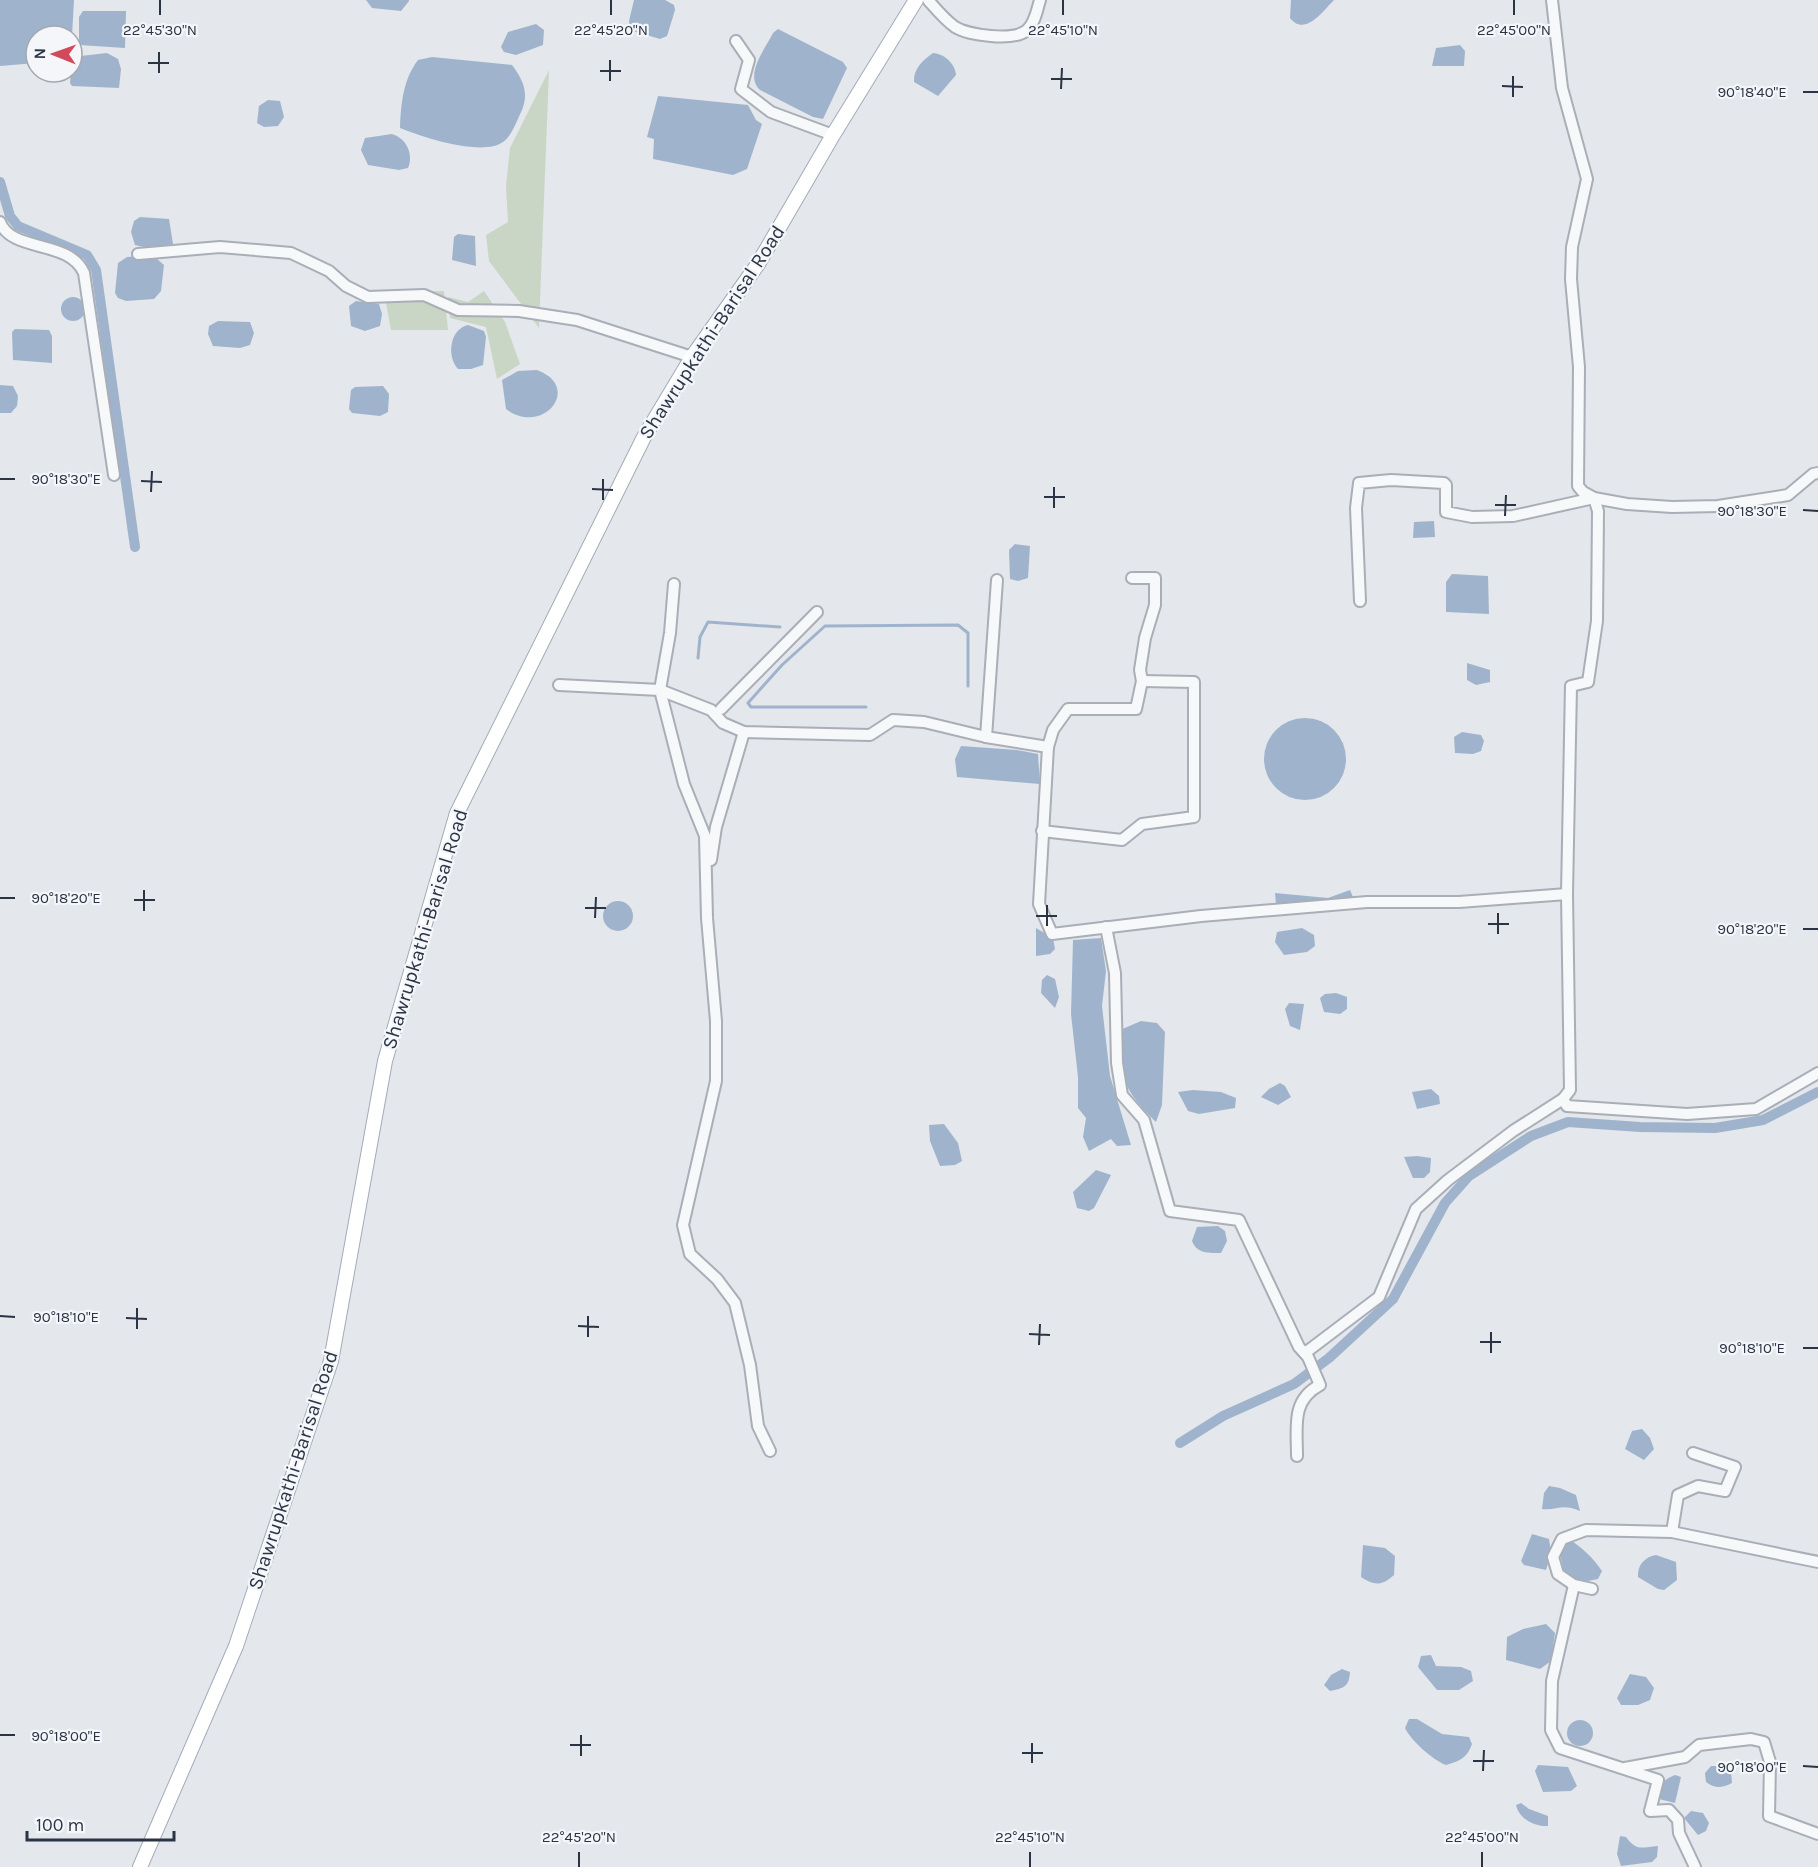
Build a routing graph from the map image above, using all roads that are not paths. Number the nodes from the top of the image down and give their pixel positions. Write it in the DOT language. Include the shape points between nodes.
graph roads {
  1 [pos="916,0"];
  2 [pos="928,0"];
  3 [pos="1040,0"];
  4 [pos="1552,0"];
  5 [pos="736,41"];
  6 [pos="832,135"];
  7 [pos="0,222"];
  8 [pos="138,254"];
  9 [pos="692,357"];
  10 [pos="1818,473"];
  11 [pos="114,475"];
  12 [pos="1594,498"];
  13 [pos="1132,578"];
  14 [pos="997,580"];
  15 [pos="674,584"];
  16 [pos="1360,601"];
  17 [pos="817,612"];
  18 [pos="1142,681"];
  19 [pos="559,685"];
  20 [pos="660,690"];
  21 [pos="721,710"];
  22 [pos="744,732"];
  23 [pos="986,737"];
  24 [pos="1048,747"];
  25 [pos="1042,831"];
  26 [pos="708,881"];
  27 [pos="1567,894"];
  28 [pos="1106,927"];
  29 [pos="1818,1073"];
  30 [pos="1563,1099"];
  31 [pos="1306,1355"];
  32 [pos="770,1451"];
  33 [pos="1693,1453"];
  34 [pos="1297,1456"];
  35 [pos="1672,1532"];
  36 [pos="1818,1562"];
  37 [pos="1574,1585"];
  38 [pos="1592,1589"];
  39 [pos="1622,1768"];
  40 [pos="1818,1834"];
  41 [pos="140,1867"];
  42 [pos="1695,1867"];
  1 -- 6 [label="main road, Shawrupkathi-Barisal Road"];
  2 -- 3 [label="street" via="953,26 972,35 1014,35 1026,32"];
  4 -- 12 [label="street" via="1562,88 1587,179 1572,247 1571,279 1579,367 1578,486"];
  5 -- 6 [label="street" via="749,60 741,88 771,112"];
  6 -- 9 [label="main road, Shawrupkathi-Barisal Road" via="758,264"];
  7 -- 11 [label="street" via="10,236 70,256 84,273"];
  8 -- 9 [label="street" via="220,247 291,253 329,271 346,286 368,297 424,295 458,310 519,311 577,320"];
  9 -- 41 [label="main road, Shawrupkathi-Barisal Road" via="644,437 458,813 385,1061 331,1361 236,1646"];
  10 -- 12 [label="street" via="1788,495 1719,506 1672,507"];
  12 -- 16 [label="street" via="1513,516 1472,517 1446,512 1444,483 1359,483 1356,508"];
  12 -- 27 [label="street" via="1598,511 1597,621 1588,682 1571,686"];
  13 -- 18 [label="street" via="1155,578 1155,605 1145,639"];
  14 -- 23 [label="street"];
  15 -- 20 [label="street"];
  17 -- 21 [label="street"];
  18 -- 24 [label="street" via="1136,709 1068,709 1053,730"];
  18 -- 25 [label="street" via="1194,682 1194,817 1142,824 1122,840"];
  19 -- 20 [label="street"];
  20 -- 22 [label="street" via="711,710 723,723"];
  20 -- 26 [label="street" via="684,784 705,836"];
  22 -- 23 [label="street" via="870,735 893,720 924,722"];
  22 -- 26 [label="street" via="716,826"];
  23 -- 24 [label="street"];
  24 -- 25 [label="street"];
  25 -- 28 [label="street" via="1039,904 1052,934"];
  26 -- 32 [label="street" via="716,1081 683,1225 690,1254 735,1303 750,1365 758,1426"];
  27 -- 28 [label="street" via="1459,902 1366,902"];
  27 -- 30 [label="street" via="1570,1090"];
  28 -- 31 [label="street" via="1115,973 1117,1063 1122,1095 1144,1120 1170,1210 1239,1220"];
  29 -- 30 [label="street" via="1756,1109 1687,1114 1568,1106"];
  30 -- 31 [label="street" via="1513,1131 1416,1209 1379,1297"];
  31 -- 34 [label="street" via="1320,1384 1306,1392 1296,1415"];
  33 -- 35 [label="street" via="1735,1467 1725,1491 1698,1486 1678,1495"];
  35 -- 36 [label="street"];
  35 -- 37 [label="street" via="1586,1530 1562,1539 1553,1557 1558,1574"];
  37 -- 38 [label="street"];
  37 -- 39 [label="street" via="1552,1681 1551,1730 1560,1748"];
  39 -- 40 [label="street" via="1685,1757 1699,1745 1751,1739 1764,1742 1770,1762 1769,1816"];
  39 -- 42 [label="street" via="1658,1780 1650,1811 1669,1810 1678,1820 1679,1833"];
}
